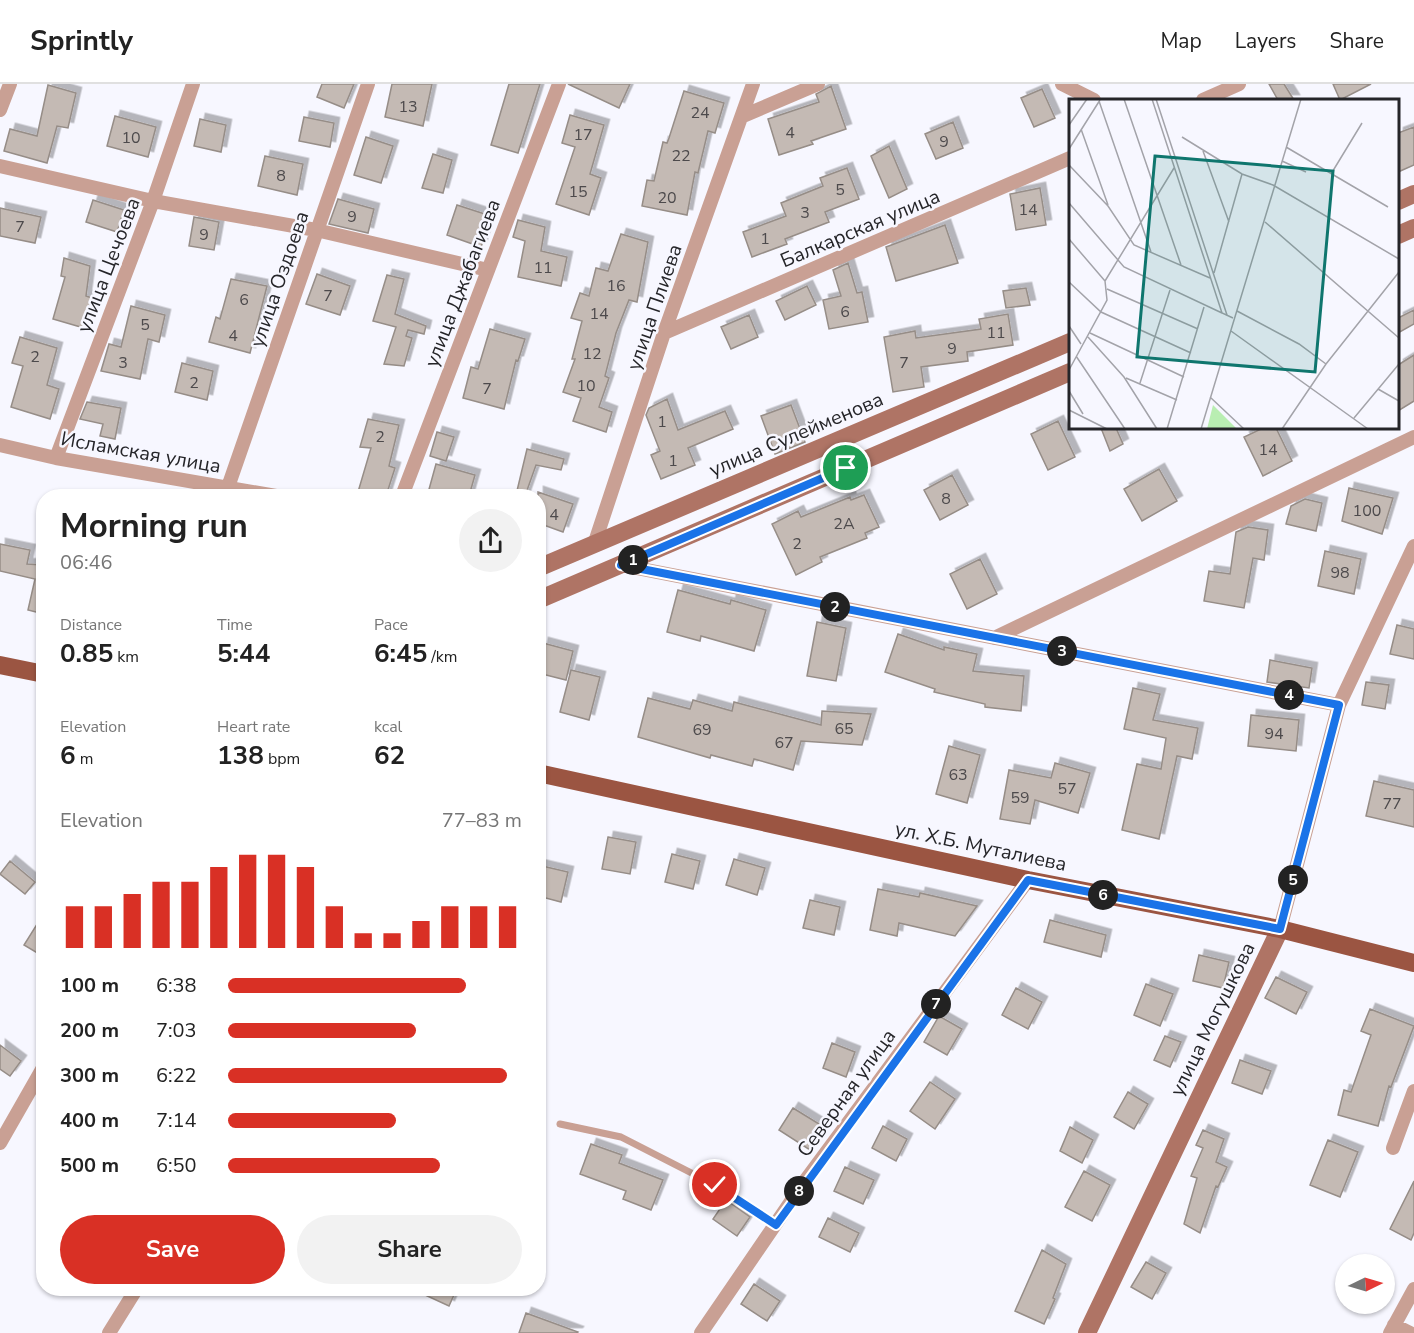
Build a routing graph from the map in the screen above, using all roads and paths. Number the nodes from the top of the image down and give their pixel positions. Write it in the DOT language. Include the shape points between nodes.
graph roads {
  1 [pos="10,84"];
  2 [pos="193,84"];
  3 [pos="368,84"];
  4 [pos="559,84"];
  5 [pos="753,84"];
  6 [pos="818,84"];
  7 [pos="1062,84"];
  8 [pos="1239,84"];
  9 [pos="1092,99"];
  10 [pos="1205,99"];
  11 [pos="0,110"];
  12 [pos="743,116"];
  13 [pos="1069,159"];
  14 [pos="0,166"];
  15 [pos="1414,194"];
  16 [pos="153,201"];
  17 [pos="1399,201"];
  18 [pos="1414,228"];
  19 [pos="316,230"];
  20 [pos="1399,235"];
  21 [pos="488,270"];
  22 [pos="664,333"];
  23 [pos="1069,343"];
  24 [pos="1069,373"];
  25 [pos="1414,437"];
  26 [pos="0,445"];
  27 [pos="57,458"];
  28 [pos="228,487"];
  29 [pos="239,489"];
  30 [pos="405,489"];
  31 [pos="594,544"];
  32 [pos="1414,546"];
  33 [pos="546,565"];
  34 [pos="621,565"];
  35 [pos="546,597"];
  36 [pos="994,638"];
  37 [pos="0,665"];
  38 [pos="36,672"];
  39 [pos="1339,705"];
  40 [pos="546,775"];
  41 [pos="1028,880"];
  42 [pos="1280,929"];
  43 [pos="1414,963"];
  44 [pos="36,1080"];
  45 [pos="1414,1091"];
  46 [pos="560,1124"];
  47 [pos="0,1143"];
  48 [pos="1393,1148"];
  49 [pos="776,1225"];
  50 [pos="1414,1289"];
  51 [pos="132,1296"];
  52 [pos="1392,1329"];
  53 [pos="109,1333"];
  54 [pos="701,1333"];
  55 [pos="1087,1333"];
  56 [pos="1410,1333"];
  1 -- 11 [label="street"];
  2 -- 16 [label="street, улица Цечоева"];
  3 -- 19 [label="street, улица Оздоева"];
  4 -- 21 [label="street, улица Джабагиева"];
  5 -- 12 [label="street, улица Плиева"];
  6 -- 12 [label="street"];
  7 -- 9 [label="street"];
  8 -- 10 [label="street"];
  12 -- 22 [label="street, улица Плиева"];
  13 -- 22 [label="street, Балкарская улица"];
  14 -- 16 [label="street"];
  15 -- 17 [label="main road"];
  16 -- 19 [label="street"];
  16 -- 27 [label="street, улица Цечоева"];
  18 -- 20 [label="main road"];
  19 -- 21 [label="street"];
  19 -- 28 [label="street, улица Оздоева"];
  21 -- 30 [label="street, улица Джабагиева"];
  22 -- 31 [label="street, улица Плиева"];
  23 -- 31 [label="main road, улица Сулейменова"];
  24 -- 34 [label="main road"];
  25 -- 36 [label="street"];
  26 -- 27 [label="street, Исламская улица"];
  27 -- 28 [label="street, Исламская улица"];
  28 -- 29 [label="street, Исламская улица"];
  31 -- 33 [label="main road, улица Сулейменова"];
  32 -- 39 [label="street, улица Могушкова"];
  34 -- 35 [label="main road"];
  34 -- 36 [label="street"];
  36 -- 39 [label="street"];
  37 -- 38 [label="main road"];
  39 -- 42 [label="street, улица Могушкова"];
  40 -- 41 [label="main road, ул. Х.Б. Муталиева"];
  41 -- 42 [label="main road, ул. Х.Б. Муталиева"];
  41 -- 49 [label="street, Северная улица"];
  42 -- 43 [label="main road, ул. Х.Б. Муталиева"];
  42 -- 55 [label="main road, улица Могушкова"];
  44 -- 47 [label="street"];
  45 -- 48 [label="street"];
  46 -- 49 [label="lane" via="621,1137 715,1185"];
  49 -- 54 [label="street, Северная улица"];
  50 -- 52 [label="street"];
  51 -- 53 [label="street"];
  52 -- 56 [label="street"];
}
